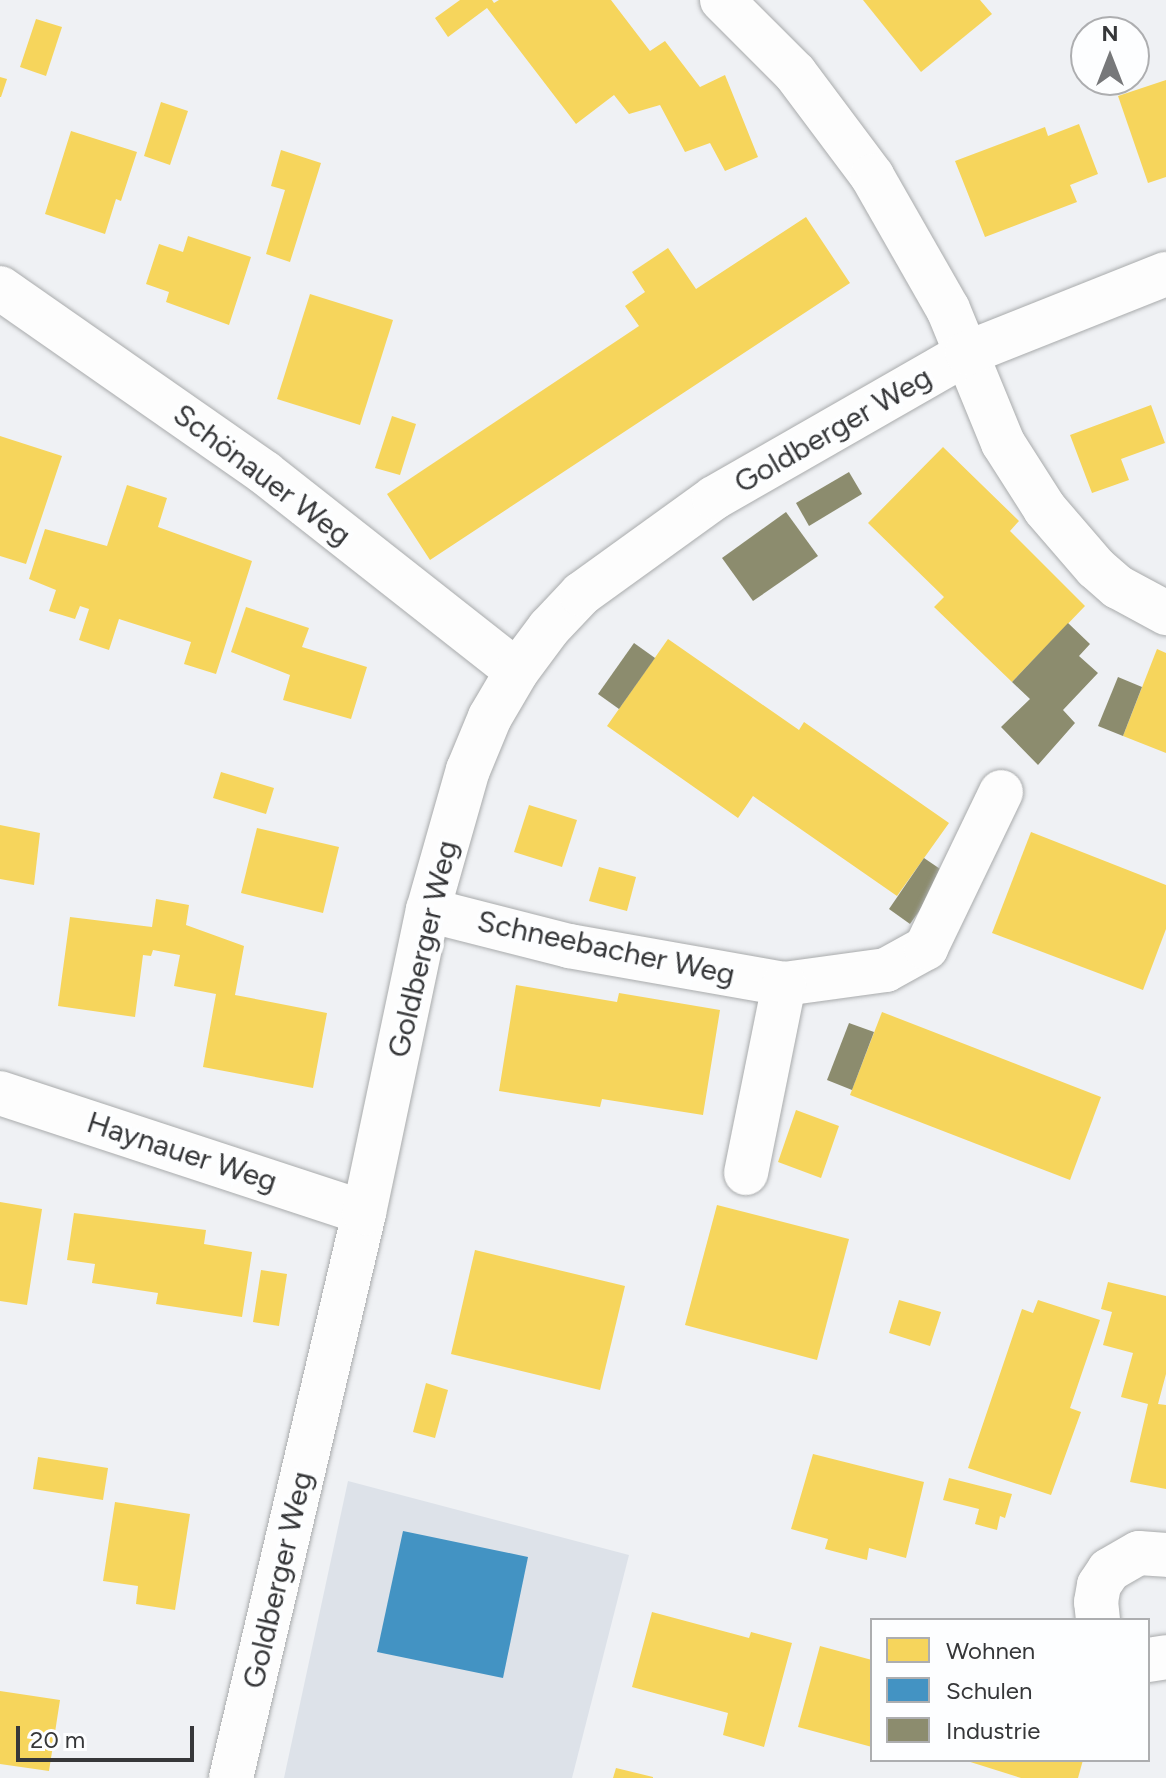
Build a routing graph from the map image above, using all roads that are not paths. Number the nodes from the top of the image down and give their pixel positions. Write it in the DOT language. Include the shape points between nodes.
graph roads {
  1 [pos="722,0"];
  2 [pos="1166,274"];
  3 [pos="0,288"];
  4 [pos="967,353"];
  5 [pos="1166,613"];
  6 [pos="517,671"];
  7 [pos="1001,792"];
  8 [pos="428,910"];
  9 [pos="784,984"];
  10 [pos="0,1093"];
  11 [pos="746,1173"];
  12 [pos="364,1213"];
  13 [pos="1166,1555"];
  14 [pos="1098,1618"];
  15 [pos="231,1778"];
  1 -- 4 [label="street" via="795,73 872,176 930,273"];
  2 -- 4 [label="street, Goldberger Weg"];
  3 -- 6 [label="street, Schönauer Weg" via="265,473"];
  4 -- 5 [label="street, Goldberger Weg" via="1003,443 1045,509 1118,587"];
  4 -- 6 [label="street, Goldberger Weg" via="714,498 581,594"];
  6 -- 8 [label="street, Goldberger Weg" via="468,770"];
  7 -- 9 [label="street, Schneebacher Weg" via="926,948 886,970"];
  8 -- 9 [label="street, Schneebacher Weg" via="569,946"];
  8 -- 12 [label="street, Goldberger Weg"];
  9 -- 11 [label="street"];
  10 -- 12 [label="street, Haynauer Weg"];
  12 -- 15 [label="street, Goldberger Weg"];
  13 -- 14 [label="street" via="1139,1553 1109,1570 1099,1585"];
}
